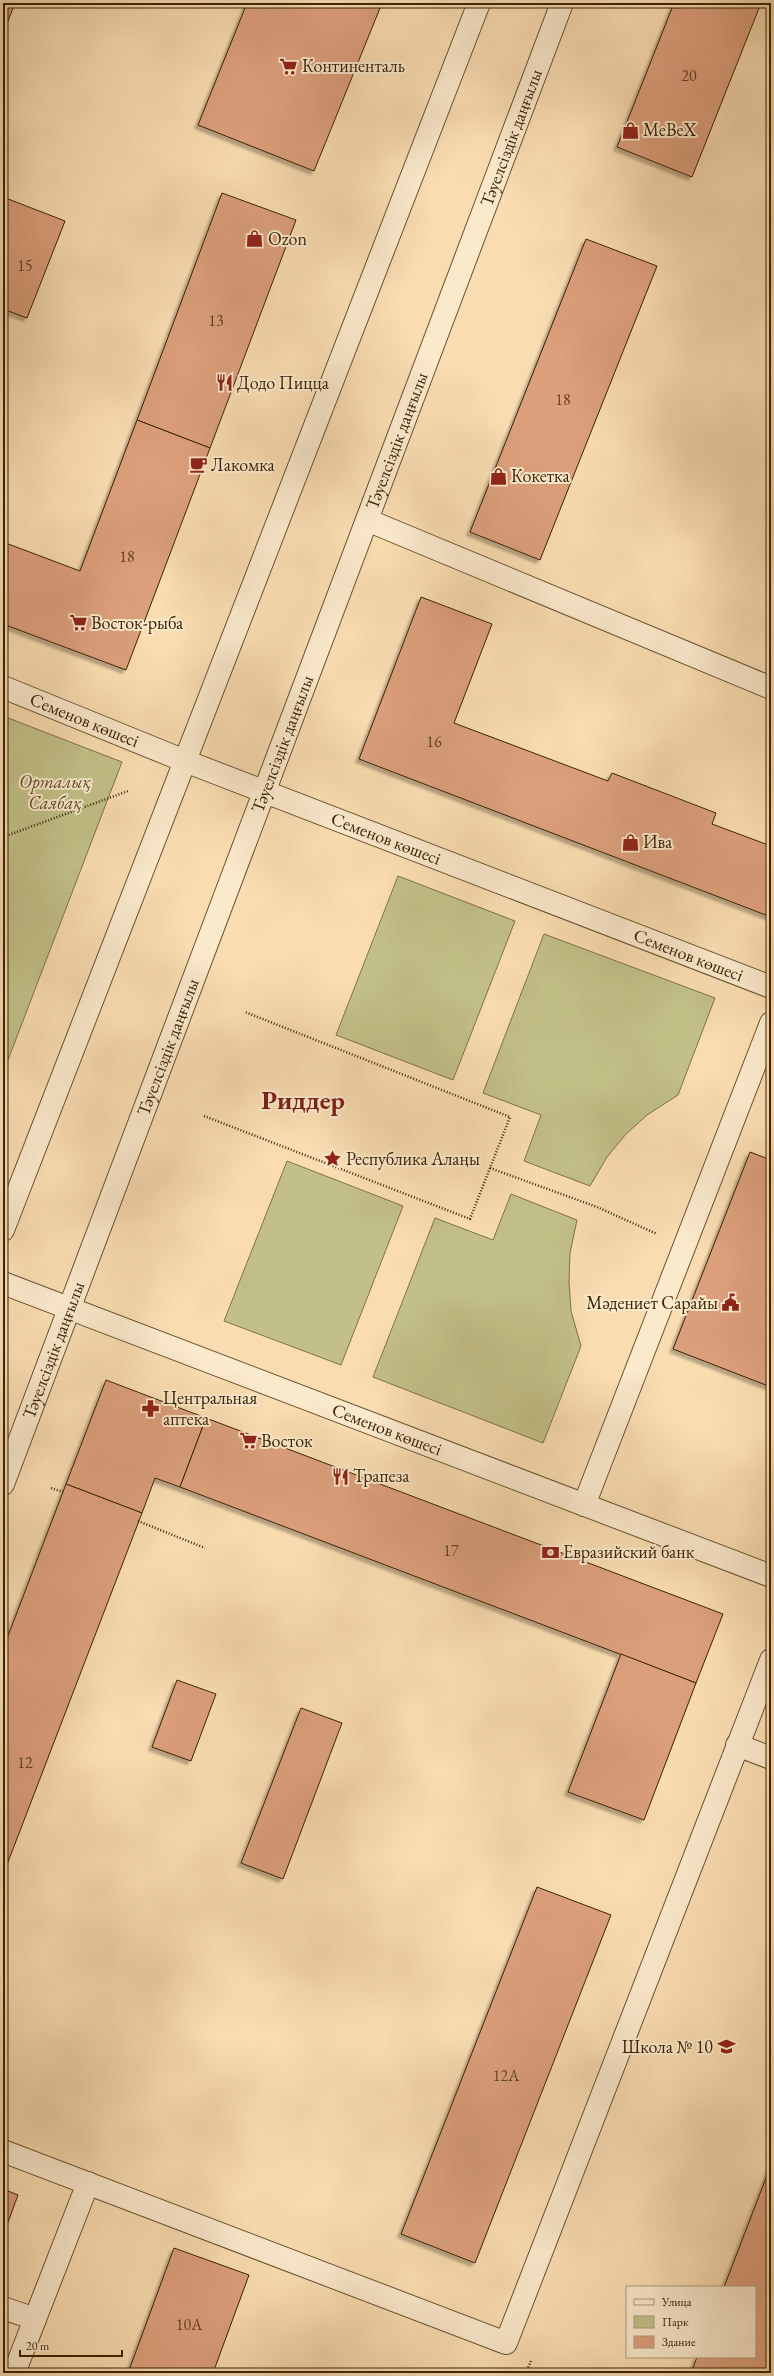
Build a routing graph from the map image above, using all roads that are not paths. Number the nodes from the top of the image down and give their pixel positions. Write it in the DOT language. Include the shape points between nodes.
graph roads {
  1 [pos="479,3"];
  2 [pos="562,3"];
  3 [pos="367,520"];
  4 [pos="3,687"];
  5 [pos="771,688"];
  6 [pos="185,761"];
  7 [pos="265,791"];
  8 [pos="771,987"];
  9 [pos="771,1023"];
  10 [pos="3,1230"];
  11 [pos="3,1283"];
  12 [pos="71,1309"];
  13 [pos="3,1484"];
  14 [pos="584,1505"];
  15 [pos="771,1576"];
  16 [pos="771,1660"];
  17 [pos="737,1745"];
  18 [pos="771,1758"];
  19 [pos="3,2151"];
  20 [pos="88,2183"];
  21 [pos="3,2308"];
  22 [pos="35,2319"];
  23 [pos="14,2373"];
  1 -- 6 [label="street"];
  2 -- 3 [label="street, Тәуелсіздік даңғылы"];
  3 -- 5 [label="street"];
  3 -- 7 [label="street, Тәуелсіздік даңғылы"];
  4 -- 6 [label="street, Семенов көшесі"];
  6 -- 7 [label="street, Семенов көшесі"];
  6 -- 10 [label="street"];
  7 -- 8 [label="street, Семенов көшесі"];
  7 -- 12 [label="street, Тәуелсіздік даңғылы"];
  9 -- 14 [label="street"];
  11 -- 12 [label="street, Семенов көшесі"];
  12 -- 13 [label="street, Тәуелсіздік даңғылы"];
  12 -- 14 [label="street, Семенов көшесі"];
  14 -- 15 [label="street, Семенов көшесі"];
  16 -- 17 [label="street"];
  17 -- 18 [label="street"];
  17 -- 20 [label="street" via="506,2343"];
  19 -- 20 [label="street"];
  20 -- 22 [label="street"];
  21 -- 22 [label="street"];
  22 -- 23 [label="street"];
}
